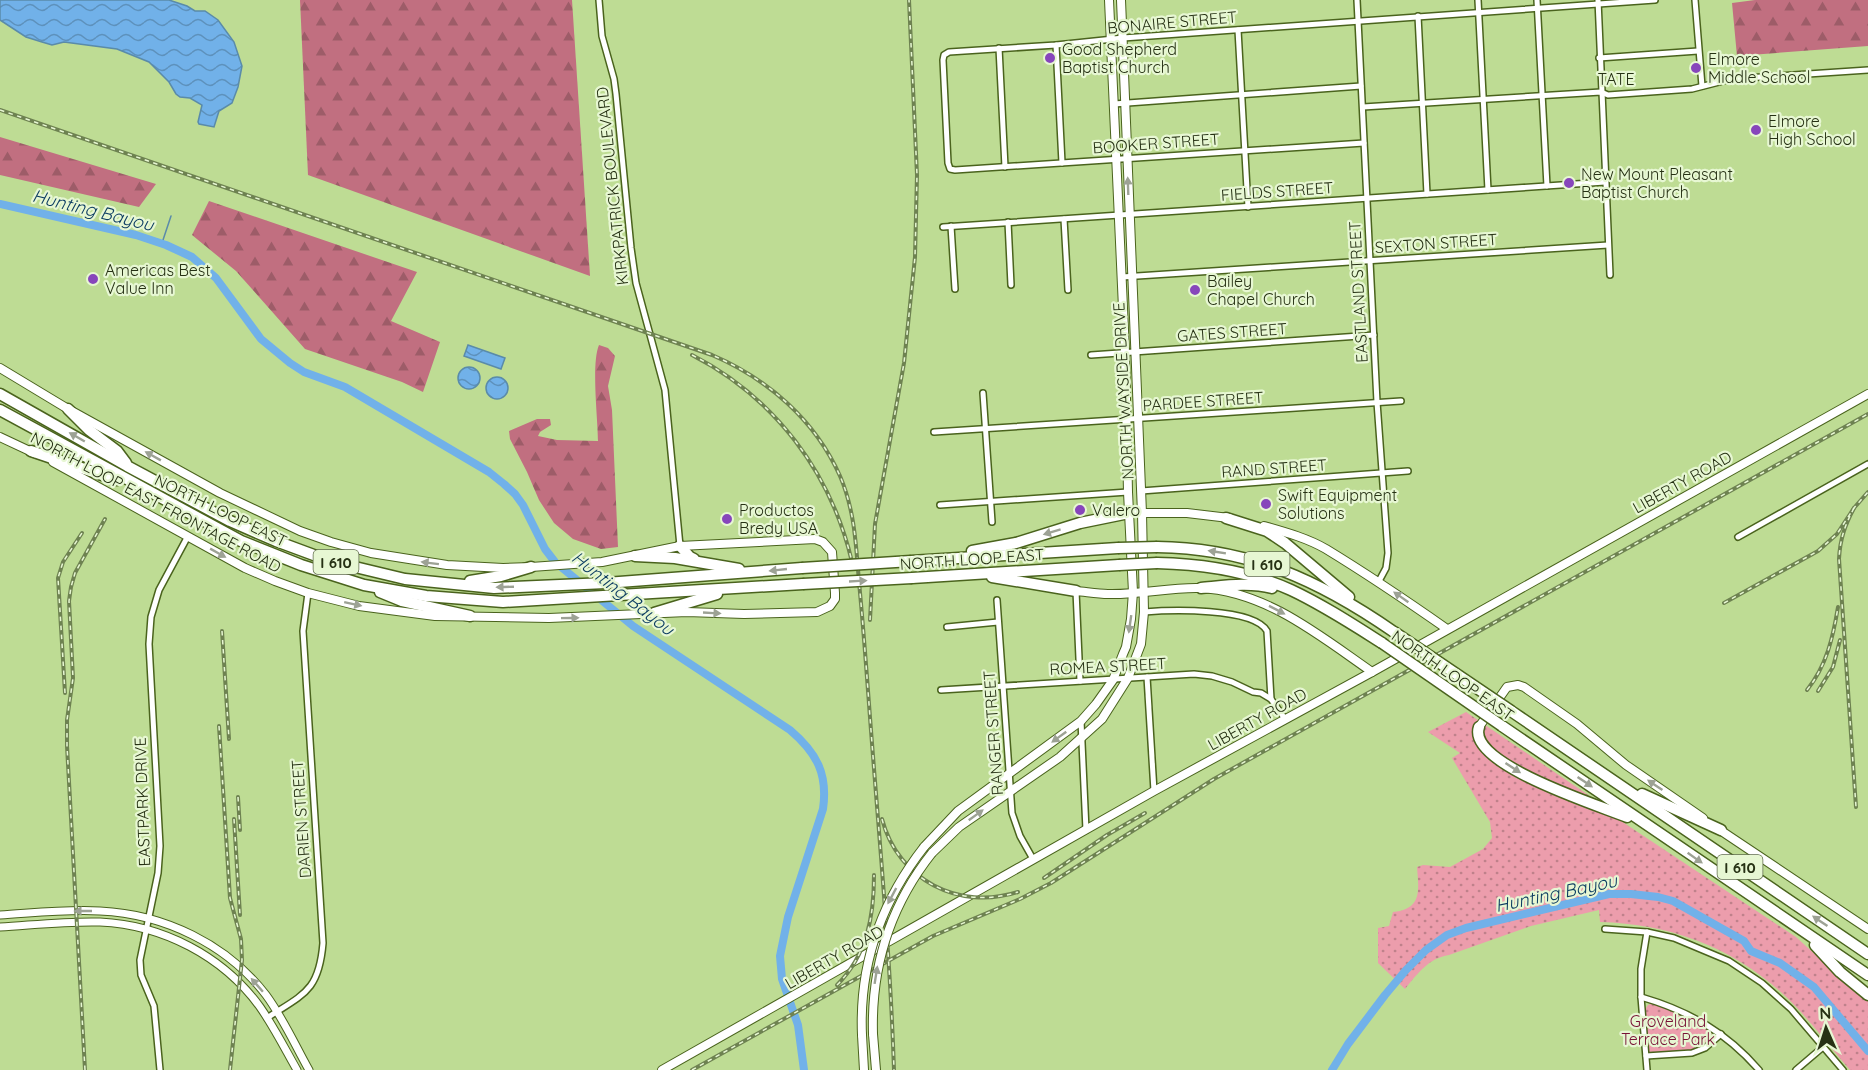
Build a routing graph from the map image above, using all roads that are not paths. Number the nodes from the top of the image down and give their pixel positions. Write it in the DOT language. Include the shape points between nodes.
graph roads {
  1 [pos="599,0"];
  2 [pos="1109,0"];
  3 [pos="1121,0"];
  4 [pos="1358,0"];
  5 [pos="1478,0"];
  6 [pos="1537,0"];
  7 [pos="1655,0"];
  8 [pos="1695,0"];
  9 [pos="1598,2"];
  10 [pos="1537,8"];
  11 [pos="1478,12"];
  12 [pos="1418,16"];
  13 [pos="1359,21"];
  14 [pos="1238,30"];
  15 [pos="1123,39"];
  16 [pos="1111,41"];
  17 [pos="1056,45"];
  18 [pos="999,48"];
  19 [pos="1698,51"];
  20 [pos="1599,58"];
  21 [pos="1868,70"];
  22 [pos="1702,86"];
  23 [pos="1361,87"];
  24 [pos="1601,92"];
  25 [pos="1242,95"];
  26 [pos="1542,96"];
  27 [pos="1482,100"];
  28 [pos="1126,103"];
  29 [pos="1114,104"];
  30 [pos="1423,104"];
  31 [pos="1363,107"];
  32 [pos="1364,143"];
  33 [pos="1246,151"];
  34 [pos="1127,159"];
  35 [pos="1116,160"];
  36 [pos="1062,164"];
  37 [pos="1005,167"];
  38 [pos="950,169"];
  39 [pos="1605,182"];
  40 [pos="1548,186"];
  41 [pos="1488,190"];
  42 [pos="1427,194"];
  43 [pos="1367,198"];
  44 [pos="1248,207"];
  45 [pos="1129,214"];
  46 [pos="1119,215"];
  47 [pos="1064,219"];
  48 [pos="1008,222"];
  49 [pos="951,226"];
  50 [pos="943,227"];
  51 [pos="1608,245"];
  52 [pos="1370,260"];
  53 [pos="1610,275"];
  54 [pos="1132,276"];
  55 [pos="1122,277"];
  56 [pos="1011,285"];
  57 [pos="955,289"];
  58 [pos="1068,290"];
  59 [pos="1374,335"];
  60 [pos="1125,352"];
  61 [pos="1135,352"];
  62 [pos="1091,355"];
  63 [pos="0,368"];
  64 [pos="983,393"];
  65 [pos="0,394"];
  66 [pos="1868,394"];
  67 [pos="1401,401"];
  68 [pos="1377,402"];
  69 [pos="68,409"];
  70 [pos="0,410"];
  71 [pos="1138,419"];
  72 [pos="1126,420"];
  73 [pos="986,429"];
  74 [pos="934,432"];
  75 [pos="0,437"];
  76 [pos="31,451"];
  77 [pos="1868,464"];
  78 [pos="128,466"];
  79 [pos="1408,471"];
  80 [pos="1382,473"];
  81 [pos="143,488"];
  82 [pos="1141,491"];
  83 [pos="1128,492"];
  84 [pos="990,501"];
  85 [pos="940,505"];
  86 [pos="1129,513"];
  87 [pos="1142,513"];
  88 [pos="1226,518"];
  89 [pos="992,522"];
  90 [pos="188,536"];
  91 [pos="1738,537"];
  92 [pos="680,546"];
  93 [pos="635,556"];
  94 [pos="951,558"];
  95 [pos="700,562"];
  96 [pos="531,567"];
  97 [pos="755,572"];
  98 [pos="974,575"];
  99 [pos="1378,581"];
  100 [pos="446,584"];
  101 [pos="364,585"];
  102 [pos="737,588"];
  103 [pos="1201,588"];
  104 [pos="1076,591"];
  105 [pos="1133,592"];
  106 [pos="1144,592"];
  107 [pos="308,593"];
  108 [pos="997,600"];
  109 [pos="1314,601"];
  110 [pos="1144,612"];
  111 [pos="654,613"];
  112 [pos="1368,614"];
  113 [pos="470,616"];
  114 [pos="998,622"];
  115 [pos="947,627"];
  116 [pos="1447,629"];
  117 [pos="1372,672"];
  118 [pos="1147,677"];
  119 [pos="1128,678"];
  120 [pos="1113,680"];
  121 [pos="1080,681"];
  122 [pos="1003,686"];
  123 [pos="941,690"];
  124 [pos="1271,699"];
  125 [pos="1285,719"];
  126 [pos="1081,722"];
  127 [pos="1479,727"];
  128 [pos="1082,738"];
  129 [pos="1008,774"];
  130 [pos="1612,780"];
  131 [pos="1010,791"];
  132 [pos="1154,791"];
  133 [pos="1647,825"];
  134 [pos="1086,830"];
  135 [pos="1721,830"];
  136 [pos="1033,859"];
  137 [pos="60,912"];
  138 [pos="0,915"];
  139 [pos="148,918"];
  140 [pos="61,923"];
  141 [pos="0,927"];
  142 [pos="145,929"];
  143 [pos="1605,929"];
  144 [pos="1868,929"];
  145 [pos="1800,930"];
  146 [pos="1647,932"];
  147 [pos="199,939"];
  148 [pos="193,948"];
  149 [pos="1868,954"];
  150 [pos="1868,975"];
  151 [pos="1868,995"];
  152 [pos="1641,997"];
  153 [pos="276,1012"];
  154 [pos="267,1018"];
  155 [pos="1721,1034"];
  156 [pos="1823,1047"];
  157 [pos="1646,1056"];
  158 [pos="160,1070"];
  159 [pos="297,1070"];
  160 [pos="309,1070"];
  161 [pos="662,1070"];
  162 [pos="864,1070"];
  163 [pos="876,1070"];
  164 [pos="1647,1070"];
  165 [pos="1759,1070"];
  166 [pos="1796,1070"];
  167 [pos="1843,1070"];
  1 -- 92 [label="street, KIRKPATRICK BOULEVARD" via="602,36 616,94 636,283 665,390"];
  2 -- 16 [label="main road, NORTH WAYSIDE DRIVE"];
  3 -- 15 [label="main road, NORTH WAYSIDE DRIVE"];
  4 -- 13 [label="street, EASTLAND STREET"];
  5 -- 11 [label="street"];
  6 -- 10 [label="street"];
  7 -- 9 [label="street, BONAIRE STREET"];
  8 -- 19 [label="street"];
  9 -- 10 [label="street, BONAIRE STREET"];
  9 -- 20 [label="street"];
  10 -- 11 [label="street, BONAIRE STREET"];
  10 -- 26 [label="street"];
  11 -- 12 [label="street, BONAIRE STREET"];
  11 -- 27 [label="street"];
  12 -- 13 [label="street, BONAIRE STREET"];
  12 -- 30 [label="street"];
  13 -- 14 [label="street, BONAIRE STREET"];
  13 -- 23 [label="street, EASTLAND STREET"];
  14 -- 15 [label="street, BONAIRE STREET"];
  14 -- 25 [label="street"];
  15 -- 16 [label="street, BONAIRE STREET"];
  15 -- 28 [label="main road, NORTH WAYSIDE DRIVE"];
  16 -- 17 [label="street, BONAIRE STREET"];
  16 -- 29 [label="main road, NORTH WAYSIDE DRIVE"];
  17 -- 18 [label="street, BONAIRE STREET"];
  17 -- 36 [label="street"];
  18 -- 37 [label="street"];
  18 -- 38 [label="street, BONAIRE STREET" via="944,55"];
  19 -- 20 [label="street, TATE"];
  19 -- 22 [label="street"];
  20 -- 24 [label="street"];
  21 -- 22 [label="street, TATE" via="1731,79"];
  22 -- 24 [label="street, TATE" via="1608,95"];
  23 -- 25 [label="street"];
  23 -- 31 [label="street, EASTLAND STREET"];
  24 -- 26 [label="street, TATE"];
  24 -- 39 [label="street"];
  25 -- 28 [label="street"];
  25 -- 33 [label="street"];
  26 -- 27 [label="street, TATE"];
  26 -- 40 [label="street"];
  27 -- 30 [label="street, TATE"];
  27 -- 41 [label="street"];
  28 -- 29 [label="street"];
  28 -- 34 [label="main road, NORTH WAYSIDE DRIVE"];
  29 -- 35 [label="main road, NORTH WAYSIDE DRIVE"];
  30 -- 31 [label="street, TATE"];
  30 -- 42 [label="street"];
  31 -- 32 [label="street, EASTLAND STREET"];
  32 -- 33 [label="street, BOOKER STREET"];
  32 -- 43 [label="street, EASTLAND STREET"];
  33 -- 34 [label="street, BOOKER STREET"];
  33 -- 44 [label="street"];
  34 -- 35 [label="street, BOOKER STREET"];
  45 -- 34 [label="main road, NORTH WAYSIDE DRIVE, one-way"];
  35 -- 36 [label="street, BOOKER STREET"];
  35 -- 46 [label="main road, NORTH WAYSIDE DRIVE"];
  36 -- 37 [label="street, BOOKER STREET"];
  37 -- 38 [label="street, BOOKER STREET"];
  39 -- 40 [label="street, FIELDS STREET"];
  39 -- 51 [label="street"];
  40 -- 41 [label="street, FIELDS STREET"];
  41 -- 42 [label="street, FIELDS STREET"];
  42 -- 43 [label="street, FIELDS STREET"];
  43 -- 44 [label="street, FIELDS STREET"];
  43 -- 52 [label="street, EASTLAND STREET"];
  44 -- 45 [label="street, FIELDS STREET"];
  45 -- 46 [label="street, FIELDS STREET"];
  45 -- 54 [label="main road, NORTH WAYSIDE DRIVE"];
  46 -- 47 [label="street, FIELDS STREET"];
  46 -- 55 [label="main road, NORTH WAYSIDE DRIVE"];
  47 -- 48 [label="street, FIELDS STREET"];
  47 -- 58 [label="street"];
  48 -- 49 [label="street, FIELDS STREET"];
  48 -- 56 [label="street"];
  49 -- 50 [label="street, FIELDS STREET"];
  49 -- 57 [label="street"];
  51 -- 52 [label="street, SEXTON STREET"];
  51 -- 53 [label="street"];
  52 -- 54 [label="street, SEXTON STREET"];
  52 -- 59 [label="street, EASTLAND STREET"];
  54 -- 55 [label="street, SEXTON STREET"];
  54 -- 61 [label="main road, NORTH WAYSIDE DRIVE"];
  55 -- 60 [label="main road, NORTH WAYSIDE DRIVE"];
  59 -- 61 [label="street, GATES STREET"];
  59 -- 68 [label="street, EASTLAND STREET"];
  60 -- 61 [label="street, GATES STREET"];
  60 -- 62 [label="street, GATES STREET"];
  60 -- 72 [label="main road, NORTH WAYSIDE DRIVE"];
  61 -- 71 [label="main road, NORTH WAYSIDE DRIVE"];
  63 -- 69 [label="main road, NORTH LOOP EAST FRONTAGE ROAD"];
  64 -- 73 [label="street"];
  78 -- 65 [label="highway, NORTH LOOP EAST / I 610, one-way"];
  66 -- 116 [label="main road, LIBERTY ROAD"];
  67 -- 68 [label="street, PARDEE STREET"];
  68 -- 71 [label="street, PARDEE STREET"];
  68 -- 80 [label="street, EASTLAND STREET"];
  69 -- 78 [label="highway" via="117,451"];
  96 -- 69 [label="main road, NORTH LOOP EAST FRONTAGE ROAD, one-way" via="426,562 331,542 220,493"];
  70 -- 81 [label="highway, NORTH LOOP EAST / I 610"];
  71 -- 72 [label="street, PARDEE STREET"];
  71 -- 82 [label="main road, NORTH WAYSIDE DRIVE"];
  72 -- 73 [label="street, PARDEE STREET"];
  72 -- 83 [label="main road, NORTH WAYSIDE DRIVE"];
  73 -- 74 [label="street, PARDEE STREET"];
  73 -- 84 [label="street"];
  75 -- 76 [label="main road, NORTH LOOP EAST FRONTAGE ROAD"];
  76 -- 81 [label="highway"];
  76 -- 90 [label="main road, NORTH LOOP EAST FRONTAGE ROAD"];
  77 -- 91 [label="street"];
  78 -- 100 [label="highway, NORTH LOOP EAST / I 610" via="276,542 374,572"];
  79 -- 80 [label="street, RAND STREET"];
  80 -- 82 [label="street, RAND STREET"];
  80 -- 99 [label="street, EASTLAND STREET" via="1388,553 1386,568"];
  81 -- 101 [label="highway, NORTH LOOP EAST / I 610" via="251,545"];
  82 -- 87 [label="main road, NORTH WAYSIDE DRIVE"];
  83 -- 84 [label="street"];
  83 -- 86 [label="main road, NORTH WAYSIDE DRIVE"];
  84 -- 85 [label="street"];
  84 -- 89 [label="street"];
  86 -- 87 [label="main road"];
  86 -- 94 [label="highway, one-way"];
  86 -- 105 [label="main road, NORTH WAYSIDE DRIVE"];
  87 -- 88 [label="main road"];
  87 -- 106 [label="main road, NORTH WAYSIDE DRIVE"];
  88 -- 99 [label="main road" via="1297,536"];
  88 -- 112 [label="highway" via="1267,531 1285,543"];
  90 -- 107 [label="main road, NORTH LOOP EAST FRONTAGE ROAD, one-way" via="244,568"];
  90 -- 139 [label="street, EASTPARK DRIVE" via="159,590 151,617 149,644 160,846"];
  92 -- 93 [label="main road, NORTH LOOP EAST FRONTAGE ROAD"];
  92 -- 95 [label="highway"];
  111 -- 92 [label="main road, NORTH LOOP EAST FRONTAGE ROAD, one-way" via="805,613 825,610 835,599 833,556 820,540"];
  93 -- 95 [label="highway"];
  93 -- 96 [label="main road, NORTH LOOP EAST FRONTAGE ROAD"];
  94 -- 97 [label="highway, NORTH LOOP EAST / I 610, one-way, bridge"];
  112 -- 94 [label="highway, NORTH LOOP EAST / I 610, one-way, bridge" via="1321,586 1269,565 1203,550 1118,548"];
  95 -- 97 [label="highway"];
  96 -- 100 [label="highway"];
  97 -- 100 [label="highway, NORTH LOOP EAST / I 610, one-way" via="494,588"];
  102 -- 98 [label="highway, NORTH LOOP EAST / I 610, one-way, bridge"];
  98 -- 104 [label="highway"];
  98 -- 109 [label="highway, NORTH LOOP EAST / I 610, bridge" via="1119,564 1202,566 1244,574"];
  116 -- 99 [label="main road, one-way"];
  101 -- 102 [label="highway, NORTH LOOP EAST / I 610" via="426,596 503,602"];
  101 -- 113 [label="highway" via="392,598"];
  102 -- 111 [label="highway"];
  103 -- 106 [label="main road"];
  103 -- 109 [label="highway" via="1263,586"];
  103 -- 117 [label="main road, one-way" via="1269,606 1298,621"];
  104 -- 105 [label="main road"];
  104 -- 121 [label="street"];
  105 -- 106 [label="main road"];
  105 -- 120 [label="main road, NORTH WAYSIDE DRIVE, one-way" via="1126,647"];
  106 -- 110 [label="main road, NORTH WAYSIDE DRIVE"];
  107 -- 113 [label="main road, NORTH LOOP EAST FRONTAGE ROAD, one-way" via="398,612"];
  107 -- 153 [label="street, DARIEN STREET" via="303,631 323,944 314,982"];
  108 -- 114 [label="street, RANGER STREET"];
  109 -- 133 [label="highway, NORTH LOOP EAST / I 610, one-way, bridge"];
  110 -- 119 [label="main road, NORTH WAYSIDE DRIVE" via="1141,644"];
  110 -- 124 [label="street" via="1206,611 1261,624 1267,631"];
  113 -- 111 [label="main road, NORTH LOOP EAST FRONTAGE ROAD, one-way" via="549,618"];
  112 -- 130 [label="highway, NORTH LOOP EAST / I 610, bridge"];
  114 -- 115 [label="street"];
  114 -- 122 [label="street, RANGER STREET"];
  116 -- 117 [label="main road, LIBERTY ROAD"];
  117 -- 125 [label="main road, LIBERTY ROAD"];
  118 -- 119 [label="street, ROMEA STREET"];
  118 -- 124 [label="street, ROMEA STREET" via="1212,676"];
  118 -- 132 [label="street"];
  119 -- 120 [label="street, ROMEA STREET"];
  119 -- 128 [label="main road, NORTH WAYSIDE DRIVE" via="1102,719"];
  120 -- 121 [label="street, ROMEA STREET"];
  120 -- 126 [label="main road, NORTH WAYSIDE DRIVE"];
  121 -- 122 [label="street, ROMEA STREET"];
  122 -- 123 [label="street, ROMEA STREET"];
  122 -- 129 [label="street, RANGER STREET"];
  124 -- 125 [label="street"];
  125 -- 132 [label="main road, LIBERTY ROAD"];
  126 -- 128 [label="street"];
  126 -- 129 [label="main road, NORTH WAYSIDE DRIVE, one-way"];
  127 -- 133 [label="highway, one-way" via="1482,746 1515,770"];
  135 -- 127 [label="main road, one-way" via="1626,765 1524,687 1507,687"];
  128 -- 131 [label="main road, NORTH WAYSIDE DRIVE"];
  128 -- 134 [label="street"];
  129 -- 131 [label="street, RANGER STREET"];
  129 -- 162 [label="main road, NORTH WAYSIDE DRIVE, one-way, bridge" via="957,811 924,847 882,916 863,990"];
  130 -- 135 [label="highway"];
  149 -- 130 [label="highway, NORTH LOOP EAST / I 610, one-way"];
  131 -- 136 [label="street, RANGER STREET" via="1014,820"];
  163 -- 131 [label="main road, NORTH WAYSIDE DRIVE, one-way, bridge" via="872,1006 875,978 887,932 905,892 932,853 959,827"];
  132 -- 134 [label="main road, LIBERTY ROAD"];
  133 -- 145 [label="highway, NORTH LOOP EAST / I 610, one-way"];
  134 -- 136 [label="main road, LIBERTY ROAD"];
  135 -- 144 [label="main road"];
  136 -- 161 [label="main road, LIBERTY ROAD"];
  137 -- 138 [label="street"];
  139 -- 137 [label="street, one-way" via="102,911"];
  137 -- 140 [label="street"];
  139 -- 142 [label="street, EASTPARK DRIVE"];
  139 -- 147 [label="street"];
  140 -- 141 [label="street"];
  140 -- 142 [label="street" via="108,923"];
  142 -- 148 [label="street"];
  142 -- 158 [label="street, EASTPARK DRIVE" via="141,975 154,1006"];
  143 -- 146 [label="street"];
  145 -- 150 [label="highway, NORTH LOOP EAST / I 610"];
  145 -- 151 [label="highway"];
  146 -- 152 [label="street"];
  146 -- 156 [label="street" via="1674,938 1746,972 1791,1009"];
  147 -- 148 [label="street"];
  153 -- 147 [label="street, one-way" via="242,969"];
  148 -- 154 [label="street" via="229,974"];
  152 -- 155 [label="street" via="1687,1013"];
  152 -- 157 [label="street"];
  153 -- 154 [label="street, DARIEN STREET"];
  153 -- 160 [label="street"];
  154 -- 159 [label="street"];
  155 -- 157 [label="street" via="1692,1053"];
  155 -- 165 [label="street"];
  156 -- 166 [label="street"];
  156 -- 167 [label="street"];
  157 -- 164 [label="street"];
}
